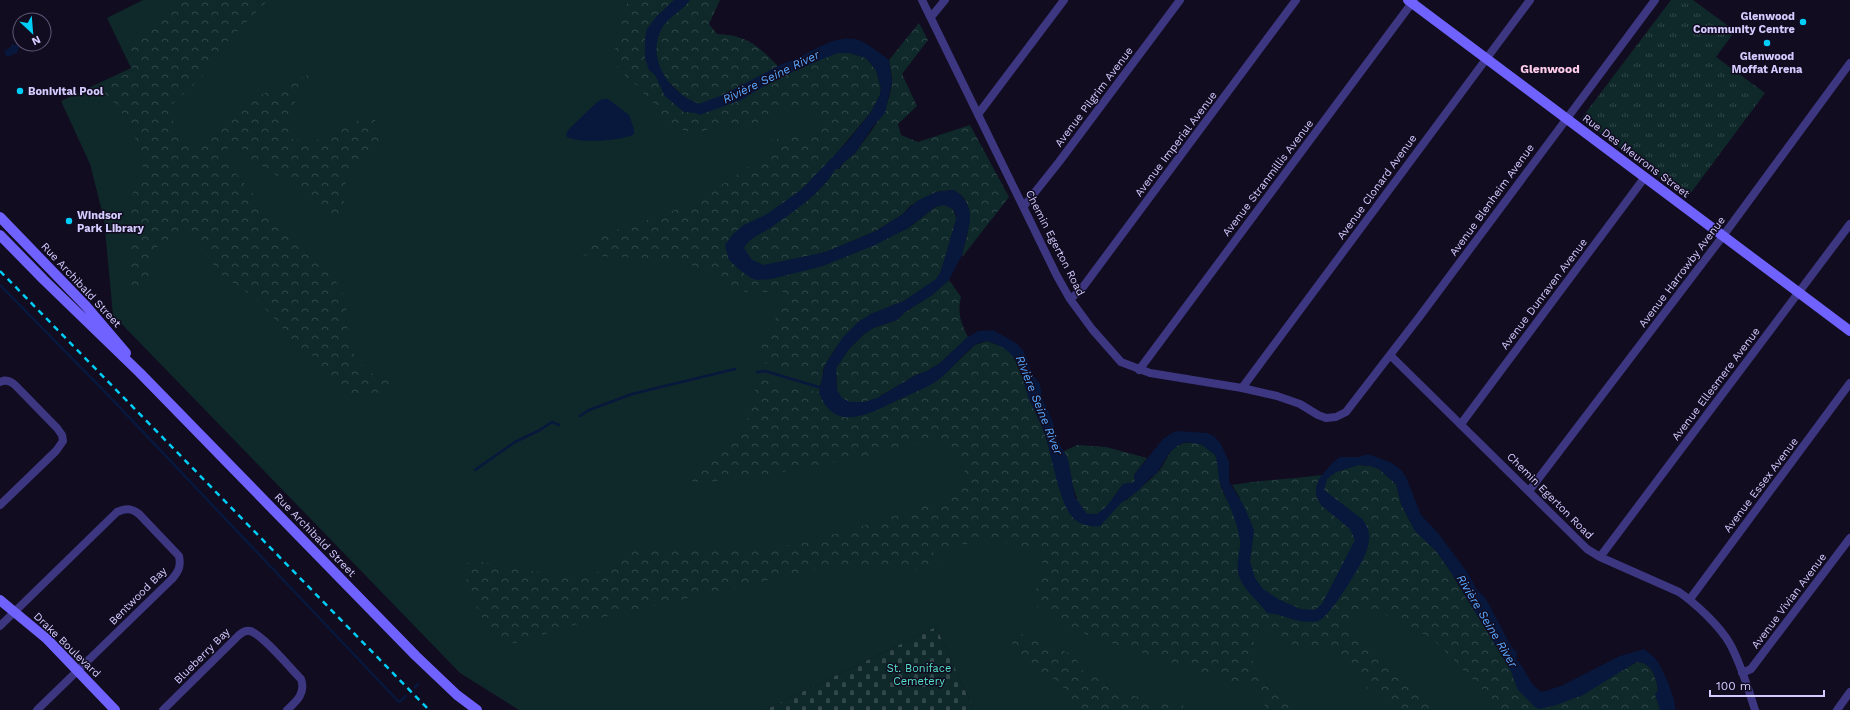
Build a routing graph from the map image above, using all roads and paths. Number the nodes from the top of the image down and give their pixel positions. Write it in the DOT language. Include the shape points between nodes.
graph roads {
  1 [pos="922,0"];
  2 [pos="945,0"];
  3 [pos="1064,0"];
  4 [pos="1180,0"];
  5 [pos="1296,0"];
  6 [pos="1530,0"];
  7 [pos="1655,0"];
  8 [pos="1412,1"];
  9 [pos="931,18"];
  10 [pos="1486,59"];
  11 [pos="1850,63"];
  12 [pos="979,113"];
  13 [pos="1566,118"];
  14 [pos="1645,177"];
  15 [pos="1024,206"];
  16 [pos="0,217"];
  17 [pos="1850,224"];
  18 [pos="0,235"];
  19 [pos="1723,236"];
  20 [pos="1798,292"];
  21 [pos="1070,299"];
  22 [pos="1850,331"];
  23 [pos="1390,355"];
  24 [pos="1139,370"];
  25 [pos="140,373"];
  26 [pos="0,382"];
  27 [pos="1850,383"];
  28 [pos="1242,388"];
  29 [pos="1346,412"];
  30 [pos="1461,424"];
  31 [pos="1529,491"];
  32 [pos="0,505"];
  33 [pos="1850,538"];
  34 [pos="1600,557"];
  35 [pos="1690,599"];
  36 [pos="0,600"];
  37 [pos="14,612"];
  38 [pos="0,626"];
  39 [pos="78,671"];
  40 [pos="1742,673"];
  41 [pos="1850,692"];
  42 [pos="37,710"];
  43 [pos="115,710"];
  44 [pos="163,710"];
  45 [pos="287,710"];
  46 [pos="477,710"];
  47 [pos="1755,710"];
  48 [pos="1837,710"];
  1 -- 9 [label="street, Chemin Egerton Road"];
  2 -- 9 [label="street"];
  3 -- 12 [label="street"];
  4 -- 15 [label="street, Avenue Pilgrim Avenue" via="1060,162"];
  5 -- 21 [label="street, Avenue Imperial Avenue" via="1080,291"];
  6 -- 10 [label="street, Avenue Clonard Avenue"];
  7 -- 13 [label="street, Avenue Blenheim Avenue"];
  8 -- 10 [label="main road, Rue Des Meurons Street"];
  8 -- 24 [label="street, Avenue Stranmillis Avenue"];
  9 -- 12 [label="street, Chemin Egerton Road"];
  10 -- 13 [label="main road, Rue Des Meurons Street"];
  10 -- 28 [label="street, Avenue Clonard Avenue"];
  11 -- 19 [label="street, Avenue Harrowby Avenue"];
  12 -- 15 [label="street, Chemin Egerton Road"];
  13 -- 14 [label="main road, Rue Des Meurons Street"];
  13 -- 23 [label="street, Avenue Blenheim Avenue"];
  14 -- 19 [label="main road, Rue Des Meurons Street"];
  14 -- 30 [label="street, Avenue Dunraven Avenue"];
  15 -- 21 [label="street, Chemin Egerton Road"];
  16 -- 25 [label="main road, Rue Archibald Street" via="119,344"];
  17 -- 20 [label="street, Avenue Ellesmere Avenue"];
  18 -- 25 [label="main road, Rue Archibald Street"];
  19 -- 20 [label="main road, Rue Des Meurons Street"];
  19 -- 31 [label="street, Avenue Harrowby Avenue"];
  20 -- 22 [label="main road, Rue Des Meurons Street"];
  20 -- 34 [label="street, Avenue Ellesmere Avenue"];
  21 -- 24 [label="street, Chemin Egerton Road" via="1121,362"];
  23 -- 29 [label="street, Avenue Blenheim Avenue"];
  23 -- 30 [label="street, Chemin Egerton Road"];
  24 -- 28 [label="street, Chemin Egerton Road"];
  25 -- 46 [label="main road, Rue Archibald Street" via="421,661"];
  26 -- 32 [label="street" via="11,381 57,428 63,441 56,451"];
  27 -- 35 [label="street, Avenue Essex Avenue"];
  28 -- 29 [label="street, Chemin Egerton Road" via="1300,404 1326,418"];
  30 -- 31 [label="street, Chemin Egerton Road"];
  31 -- 34 [label="street, Chemin Egerton Road" via="1587,549"];
  33 -- 40 [label="street, Avenue Vivian Avenue" via="1751,669"];
  34 -- 35 [label="street, Chemin Egerton Road" via="1674,589"];
  35 -- 40 [label="street, Chemin Egerton Road" via="1725,637"];
  36 -- 37 [label="main road, Drake Boulevard"];
  37 -- 38 [label="street, Bentwood Bay"];
  37 -- 39 [label="main road, Drake Boulevard" via="47,639"];
  37 -- 39 [label="street, Bentwood Bay" via="117,512 132,509 139,514 179,556 178,572"];
  39 -- 42 [label="street, Bentwood Bay"];
  39 -- 43 [label="main road, Drake Boulevard"];
  40 -- 47 [label="street, Chemin Egerton Road"];
  41 -- 48 [label="street"];
  44 -- 45 [label="street, Blueberry Bay" via="245,631 256,634 301,679 304,686 302,693"];
}
